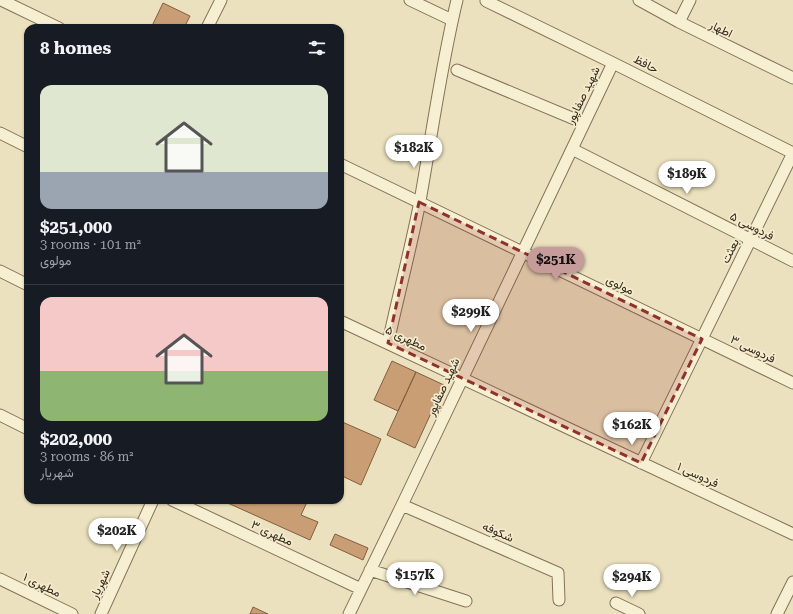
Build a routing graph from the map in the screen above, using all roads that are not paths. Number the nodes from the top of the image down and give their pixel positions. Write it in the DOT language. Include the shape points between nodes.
graph roads {
  1 [pos="1,0"];
  2 [pos="221,0"];
  3 [pos="410,0"];
  4 [pos="457,0"];
  5 [pos="639,0"];
  6 [pos="690,0"];
  7 [pos="486,1"];
  8 [pos="452,20"];
  9 [pos="679,22"];
  10 [pos="51,24"];
  11 [pos="210,24"];
  12 [pos="613,62"];
  13 [pos="457,70"];
  14 [pos="793,78"];
  15 [pos="584,123"];
  16 [pos="0,133"];
  17 [pos="24,144"];
  18 [pos="572,149"];
  19 [pos="793,153"];
  20 [pos="344,166"];
  21 [pos="419,202"];
  22 [pos="750,240"];
  23 [pos="522,252"];
  24 [pos="793,261"];
  25 [pos="0,271"];
  26 [pos="24,283"];
  27 [pos="344,323"];
  28 [pos="702,339"];
  29 [pos="388,343"];
  30 [pos="462,378"];
  31 [pos="793,383"];
  32 [pos="0,415"];
  33 [pos="24,427"];
  34 [pos="641,463"];
  35 [pos="151,504"];
  36 [pos="180,504"];
  37 [pos="402,505"];
  38 [pos="793,534"];
  39 [pos="370,570"];
  40 [pos="0,579"];
  41 [pos="793,582"];
  42 [pos="361,589"];
  43 [pos="560,600"];
  44 [pos="466,601"];
  45 [pos="616,603"];
  46 [pos="104,613"];
  47 [pos="72,614"];
  48 [pos="349,614"];
  49 [pos="639,614"];
  50 [pos="778,614"];
  1 -- 10 [label="street"];
  2 -- 11 [label="street"];
  3 -- 8 [label="street"];
  4 -- 8 [label="street"];
  5 -- 9 [label="street, اطهار"];
  6 -- 9 [label="street"];
  7 -- 12 [label="street, حافظ"];
  8 -- 21 [label="street"];
  9 -- 14 [label="street, اطهار"];
  12 -- 15 [label="street, شهید صفاپور"];
  12 -- 19 [label="street, حافظ"];
  13 -- 15 [label="street"];
  15 -- 18 [label="street, شهید صفاپور"];
  16 -- 17 [label="street"];
  18 -- 22 [label="street, فردوسی ۵"];
  18 -- 23 [label="street, شهید صفاپور"];
  19 -- 22 [label="street, بعثت"];
  20 -- 21 [label="street, مولوی"];
  21 -- 23 [label="street, مولوی"];
  21 -- 29 [label="street"];
  22 -- 24 [label="street, فردوسی ۵"];
  22 -- 28 [label="street, بعثت"];
  23 -- 28 [label="street, مولوی"];
  23 -- 30 [label="street, شهید صفاپور"];
  25 -- 26 [label="street"];
  27 -- 29 [label="street, مطهری ۵"];
  28 -- 31 [label="street, فردوسی ۳"];
  28 -- 34 [label="street, بعثت"];
  29 -- 30 [label="street, مطهری ۵"];
  30 -- 34 [label="street, فردوسی ۱"];
  30 -- 37 [label="street, شهید صفاپور"];
  32 -- 33 [label="street"];
  34 -- 38 [label="street, فردوسی ۱"];
  35 -- 46 [label="street, شهریار"];
  36 -- 42 [label="street, مطهری ۳"];
  37 -- 39 [label="street, شهید صفاپور"];
  37 -- 43 [label="street, شکوفه" via="558,573"];
  39 -- 42 [label="street, شهید صفاپور"];
  39 -- 44 [label="street"];
  40 -- 47 [label="street, مطهری ۱"];
  41 -- 50 [label="street"];
  42 -- 48 [label="street, شهید صفاپور"];
  45 -- 49 [label="street"];
}
